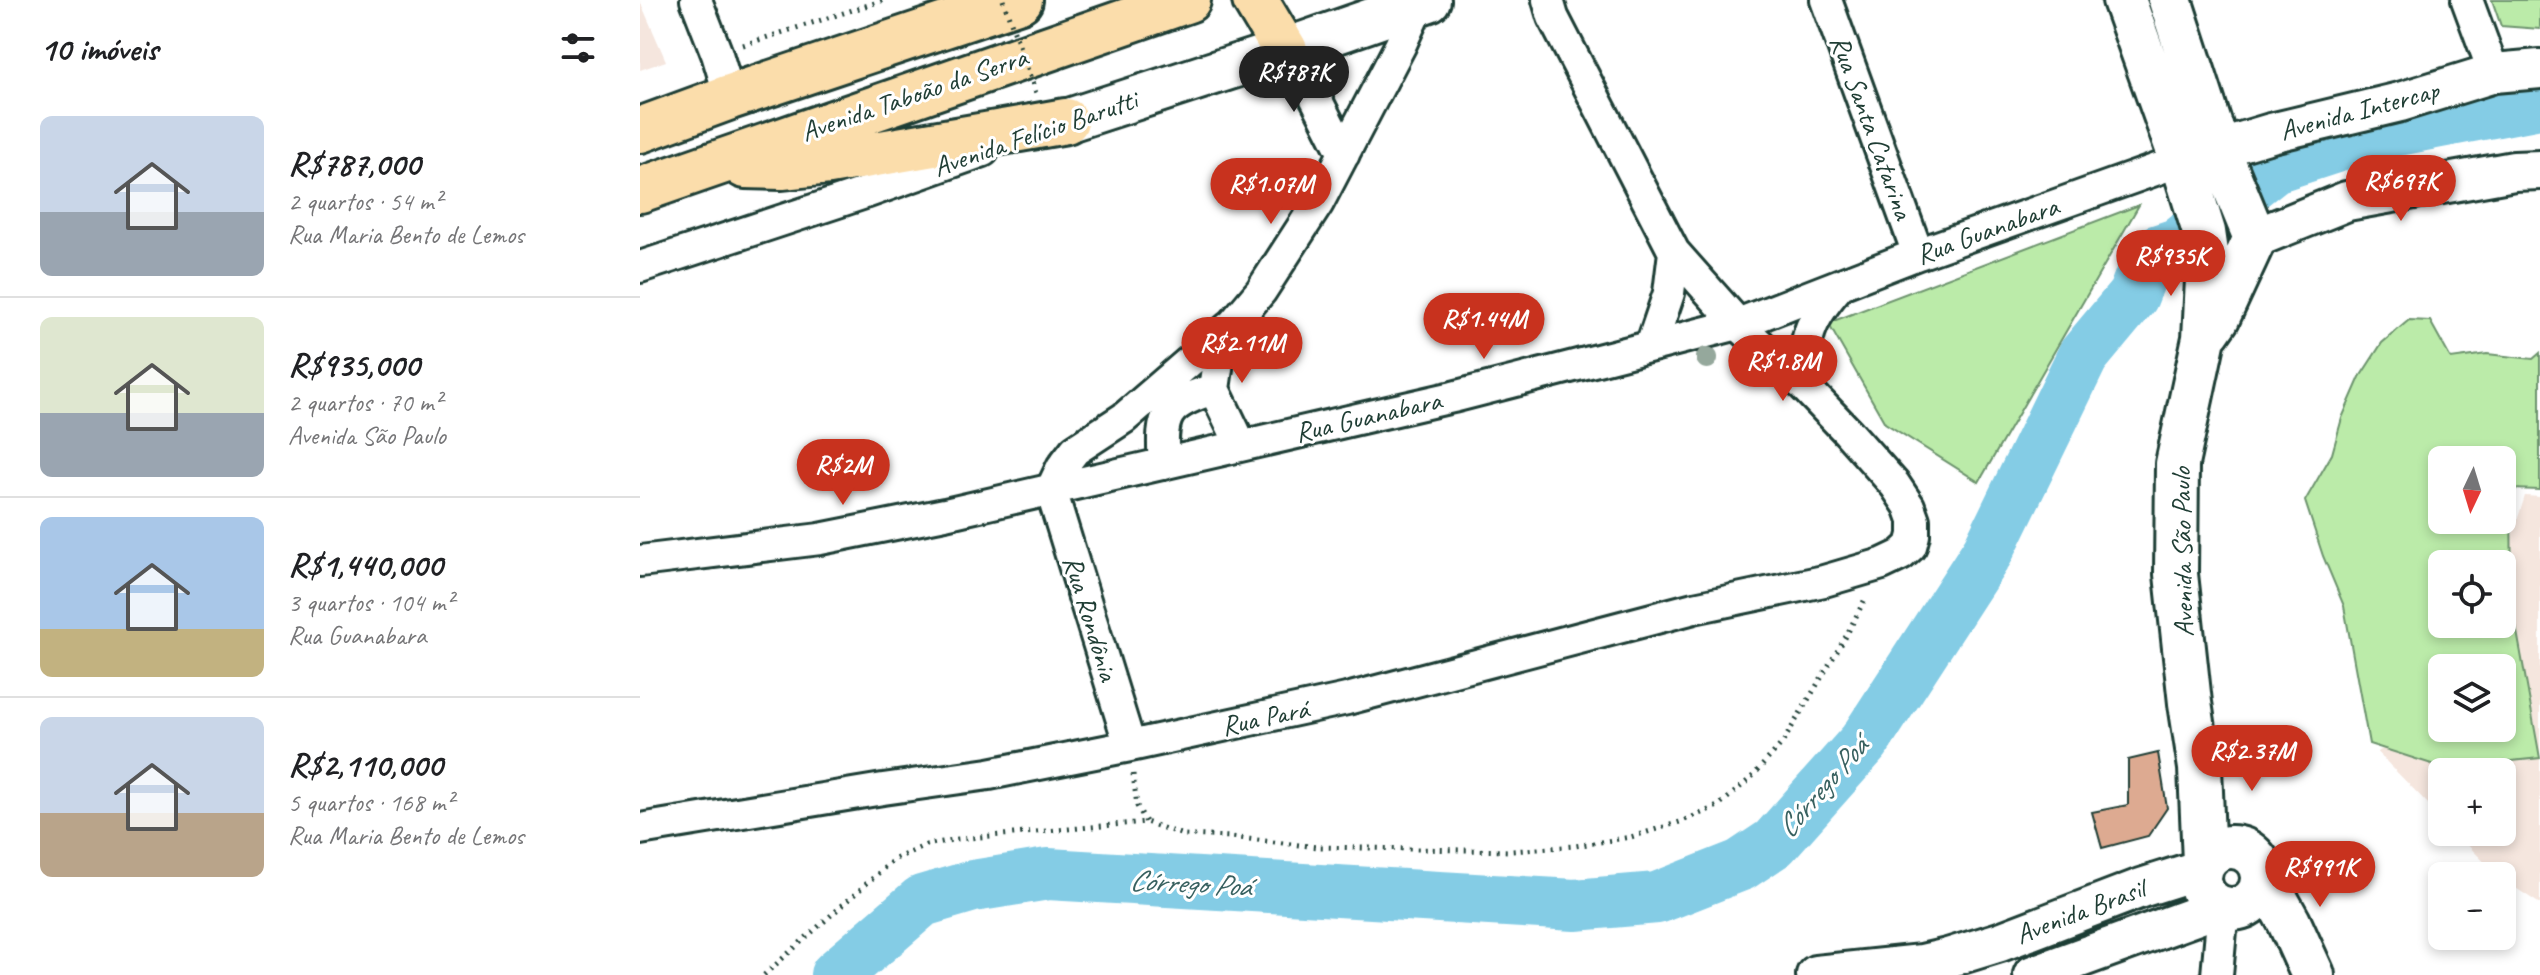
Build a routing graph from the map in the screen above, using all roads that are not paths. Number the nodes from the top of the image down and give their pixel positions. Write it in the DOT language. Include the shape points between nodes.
graph roads {
  1 [pos="696,0"];
  2 [pos="1020,0"];
  3 [pos="1188,0"];
  4 [pos="1255,0"];
  5 [pos="1548,0"];
  6 [pos="1826,0"];
  7 [pos="2124,0"];
  8 [pos="2170,0"];
  9 [pos="2467,0"];
  10 [pos="1424,2"];
  11 [pos="1285,50"];
  12 [pos="2540,69"];
  13 [pos="2494,73"];
  14 [pos="730,97"];
  15 [pos="1051,107"];
  16 [pos="640,130"];
  17 [pos="1344,154"];
  18 [pos="2202,161"];
  19 [pos="706,166"];
  20 [pos="2540,170"];
  21 [pos="640,190"];
  22 [pos="2222,236"];
  23 [pos="1674,252"];
  24 [pos="1918,254"];
  25 [pos="640,267"];
  26 [pos="1838,287"];
  27 [pos="1234,323"];
  28 [pos="1738,324"];
  29 [pos="1651,346"];
  30 [pos="1803,385"];
  31 [pos="1214,389"];
  32 [pos="1161,402"];
  33 [pos="1241,445"];
  34 [pos="1164,464"];
  35 [pos="1051,490"];
  36 [pos="640,561"];
  37 [pos="1130,746"];
  38 [pos="2200,768"];
  39 [pos="640,829"];
  40 [pos="2203,865"];
  41 [pos="2235,899"];
  42 [pos="1944,967"];
  43 [pos="1817,975"];
  44 [pos="2033,975"];
  45 [pos="2217,975"];
  46 [pos="2294,975"];
  47 [pos="2313,975"];
  1 -- 14 [label="street"];
  2 -- 14 [label="highway, Avenida Taboão da Serra"];
  3 -- 19 [label="highway, Avenida Taboão da Serra"];
  4 -- 11 [label="highway"];
  5 -- 23 [label="street"];
  6 -- 24 [label="street, Rua Santa Catarina"];
  7 -- 18 [label="main road"];
  8 -- 18 [label="main road"];
  9 -- 13 [label="street"];
  10 -- 11 [label="main road, Avenida Felício Barutti"];
  10 -- 17 [label="street"];
  11 -- 15 [label="main road, Avenida Felício Barutti"];
  11 -- 17 [label="street"];
  12 -- 13 [label="street, Avenida Intercap"];
  13 -- 18 [label="street, Avenida Intercap"];
  14 -- 16 [label="highway, Avenida Taboão da Serra"];
  15 -- 19 [label="highway" via="829,162"];
  15 -- 25 [label="street, Avenida Felício Barutti" via="865,193"];
  17 -- 27 [label="street" via="1261,291"];
  18 -- 22 [label="main road"];
  18 -- 24 [label="street, Rua Guanabara"];
  19 -- 21 [label="highway, Avenida Taboão da Serra"];
  20 -- 22 [label="street" via="2347,201"];
  22 -- 38 [label="main road, Avenida São Paulo" via="2218,318 2204,338 2177,464 2176,558"];
  23 -- 28 [label="street"];
  23 -- 29 [label="street" via="1669,293"];
  24 -- 26 [label="street, Rua Guanabara"];
  26 -- 28 [label="street, Rua Guanabara"];
  26 -- 30 [label="street" via="1811,323"];
  27 -- 31 [label="street" via="1219,355"];
  27 -- 32 [label="street"];
  28 -- 29 [label="street, Rua Guanabara"];
  28 -- 30 [label="street"];
  29 -- 33 [label="street, Rua Guanabara"];
  30 -- 37 [label="street, Rua Pará" via="1909,506 1914,535 1901,555 1824,581 1694,608 1347,699"];
  31 -- 32 [label="street"];
  31 -- 33 [label="street"];
  32 -- 34 [label="street"];
  32 -- 35 [label="street" via="1124,418 1075,450"];
  33 -- 34 [label="street, Rua Guanabara"];
  34 -- 35 [label="street, Rua Guanabara"];
  35 -- 36 [label="street, Rua Guanabara" via="820,539"];
  35 -- 37 [label="street, Rua Rondônia"];
  37 -- 39 [label="street, Rua Pará" via="989,774"];
  38 -- 40 [label="main road, Avenida São Paulo"];
  38 -- 41 [label="main road, Avenida São Paulo"];
  40 -- 41 [label="main road, Avenida São Paulo" via="2200,880 2210,901"];
  40 -- 42 [label="street, Avenida Brasil"];
  41 -- 44 [label="street, Avenida Brasil"];
  41 -- 45 [label="street"];
  41 -- 46 [label="main road, Avenida São Paulo"];
  41 -- 47 [label="main road, Avenida São Paulo" via="2289,922"];
  42 -- 43 [label="street, Avenida Brasil" via="1922,964"];
}
